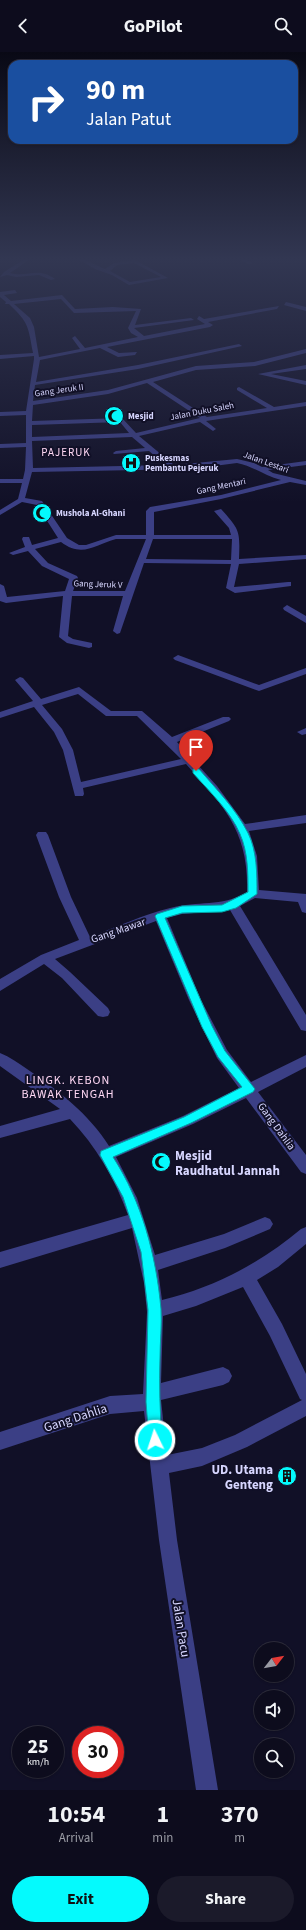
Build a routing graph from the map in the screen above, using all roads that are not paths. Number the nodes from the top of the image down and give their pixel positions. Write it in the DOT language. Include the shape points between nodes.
graph roads {
  1 [pos="34,340"];
  2 [pos="77,340"];
  3 [pos="133,340"];
  4 [pos="239,346"];
  5 [pos="102,347"];
  6 [pos="84,350"];
  7 [pos="306,351"];
  8 [pos="135,353"];
  9 [pos="37,356"];
  10 [pos="0,357"];
  11 [pos="306,367"];
  12 [pos="148,381"];
  13 [pos="306,383"];
  14 [pos="32,384"];
  15 [pos="239,389"];
  16 [pos="30,403"];
  17 [pos="306,404"];
  18 [pos="272,408"];
  19 [pos="29,413"];
  20 [pos="0,414"];
  21 [pos="203,420"];
  22 [pos="29,423"];
  23 [pos="213,429"];
  24 [pos="134,435"];
  25 [pos="29,442"];
  26 [pos="0,446"];
  27 [pos="150,449"];
  28 [pos="116,453"];
  29 [pos="306,463"];
  30 [pos="172,467"];
  31 [pos="262,469"];
  32 [pos="29,470"];
  33 [pos="289,480"];
  34 [pos="26,481"];
  35 [pos="0,482"];
  36 [pos="306,483"];
  37 [pos="21,500"];
  38 [pos="157,507"];
  39 [pos="218,511"];
  40 [pos="0,513"];
  41 [pos="236,537"];
  42 [pos="150,538"];
  43 [pos="26,539"];
  44 [pos="62,539"];
  45 [pos="29,548"];
  46 [pos="13,553"];
  47 [pos="306,557"];
  48 [pos="142,561"];
  49 [pos="235,562"];
  50 [pos="288,584"];
  51 [pos="0,586"];
  52 [pos="68,593"];
  53 [pos="128,594"];
  54 [pos="287,608"];
  55 [pos="306,620"];
  56 [pos="117,631"];
  57 [pos="90,645"];
  58 [pos="178,658"];
  59 [pos="306,671"];
  60 [pos="20,680"];
  61 [pos="38,703"];
  62 [pos="0,715"];
  63 [pos="226,719"];
  64 [pos="169,742"];
  65 [pos="187,761"];
  66 [pos="306,820"];
  67 [pos="242,828"];
  68 [pos="42,835"];
  69 [pos="253,894"];
  70 [pos="304,898"];
  71 [pos="232,905"];
  72 [pos="306,909"];
  73 [pos="160,916"];
  74 [pos="86,942"];
  75 [pos="45,958"];
  76 [pos="0,986"];
  77 [pos="103,1012"];
  78 [pos="306,1026"];
  79 [pos="0,1059"];
  80 [pos="306,1061"];
  81 [pos="249,1089"];
  82 [pos="72,1112"];
  83 [pos="0,1132"];
  84 [pos="105,1155"];
  85 [pos="306,1167"];
  86 [pos="137,1219"];
  87 [pos="265,1224"];
  88 [pos="306,1234"];
  89 [pos="0,1260"];
  90 [pos="149,1265"];
  91 [pos="247,1278"];
  92 [pos="154,1310"];
  93 [pos="223,1376"];
  94 [pos="306,1393"];
  95 [pos="152,1398"];
  96 [pos="306,1407"];
  97 [pos="0,1441"];
  98 [pos="159,1466"];
  99 [pos="206,1790"];
  1 -- 9 [label="street"];
  2 -- 6 [label="street"];
  3 -- 5 [label="street"];
  4 -- 14 [label="street"];
  5 -- 6 [label="street"];
  5 -- 8 [label="street" via="120,355"];
  6 -- 9 [label="street"];
  7 -- 12 [label="street, Gang Jeruk II" via="255,364 196,368"];
  9 -- 10 [label="street"];
  9 -- 14 [label="street"];
  11 -- 13 [label="street" via="261,374"];
  12 -- 16 [label="street, Gang Jeruk II" via="94,394"];
  12 -- 21 [label="street"];
  14 -- 16 [label="street"];
  15 -- 18 [label="street"];
  16 -- 19 [label="street"];
  17 -- 18 [label="street, Jalan Duku Saleh"];
  18 -- 21 [label="street, Jalan Duku Saleh"];
  19 -- 20 [label="street"];
  19 -- 22 [label="street"];
  21 -- 23 [label="street"];
  21 -- 24 [label="street, Jalan Duku Saleh"];
  22 -- 24 [label="street" via="122,420"];
  22 -- 25 [label="street"];
  24 -- 25 [label="street, Jalan Duku Saleh"];
  24 -- 27 [label="street"];
  25 -- 26 [label="street, Jalan Duku Saleh"];
  25 -- 32 [label="street"];
  27 -- 28 [label="street"];
  27 -- 30 [label="street"];
  29 -- 31 [label="street"];
  30 -- 31 [label="street, Jalan Lestari" via="238,461"];
  30 -- 32 [label="street, Jalan Lestari"];
  31 -- 33 [label="street, Jalan Lestari" via="271,475"];
  32 -- 34 [label="street"];
  33 -- 36 [label="street, Jalan Lestari"];
  33 -- 38 [label="street, Gang Mentari" via="207,500"];
  34 -- 35 [label="street"];
  34 -- 37 [label="street"];
  37 -- 40 [label="street"];
  37 -- 44 [label="street" via="40,504"];
  38 -- 42 [label="street, Gang Jeruk V" via="150,511"];
  39 -- 41 [label="street" via="233,526"];
  41 -- 42 [label="street"];
  41 -- 49 [label="street"];
  42 -- 44 [label="street" via="116,537 80,548 71,546"];
  42 -- 48 [label="street, Gang Jeruk V"];
  43 -- 45 [label="street"];
  44 -- 45 [label="street"];
  45 -- 46 [label="street"];
  45 -- 52 [label="street, Gang Jeruk V" via="45,565 74,579"];
  47 -- 49 [label="street"];
  48 -- 49 [label="street"];
  48 -- 53 [label="street, Gang Jeruk V"];
  49 -- 50 [label="street" via="230,588 233,590"];
  51 -- 52 [label="street" via="3,599 6,600"];
  52 -- 53 [label="street, Gang Jeruk V"];
  52 -- 57 [label="street" via="63,637"];
  53 -- 56 [label="street"];
  54 -- 55 [label="street"];
  58 -- 59 [label="street" via="259,688"];
  60 -- 61 [label="street"];
  61 -- 62 [label="street"];
  61 -- 64 [label="street" via="79,690 109,714 139,713"];
  61 -- 65 [label="street" via="68,750 78,790"];
  63 -- 64 [label="street"];
  64 -- 65 [label="street"];
  65 -- 67 [label="street" via="223,801"];
  66 -- 67 [label="street"];
  67 -- 69 [label="street" via="252,863"];
  68 -- 74 [label="street" via="65,897"];
  69 -- 70 [label="street"];
  69 -- 71 [label="street, Gang Mawar"];
  70 -- 72 [label="street"];
  71 -- 73 [label="street, Gang Mawar" via="182,910"];
  71 -- 78 [label="street"];
  73 -- 74 [label="street, Gang Mawar"];
  73 -- 81 [label="street, Gang Dahlia" via="207,1027 222,1054"];
  74 -- 75 [label="street, Gang Mawar"];
  75 -- 76 [label="street, Gang Mawar"];
  75 -- 77 [label="street" via="85,992"];
  79 -- 82 [label="street, Jalan Pacu" via="43,1087"];
  80 -- 81 [label="street"];
  81 -- 84 [label="street" via="188,1120"];
  81 -- 85 [label="street, Gang Dahlia"];
  82 -- 83 [label="street"];
  82 -- 84 [label="street, Jalan Pacu" via="93,1136"];
  84 -- 86 [label="street, Jalan Pacu" via="120,1178"];
  86 -- 89 [label="street"];
  86 -- 90 [label="street, Jalan Pacu"];
  87 -- 90 [label="street" via="225,1241"];
  88 -- 91 [label="street"];
  90 -- 92 [label="street, Jalan Pacu"];
  91 -- 92 [label="street" via="186,1303"];
  91 -- 94 [label="street" via="276,1330"];
  92 -- 95 [label="street, Jalan Pacu"];
  93 -- 95 [label="street, Gang Dahlia"];
  95 -- 97 [label="street, Gang Dahlia" via="110,1406"];
  95 -- 98 [label="street, Jalan Pacu"];
  96 -- 98 [label="street" via="215,1452"];
  98 -- 99 [label="street, Jalan Pacu"];
}
